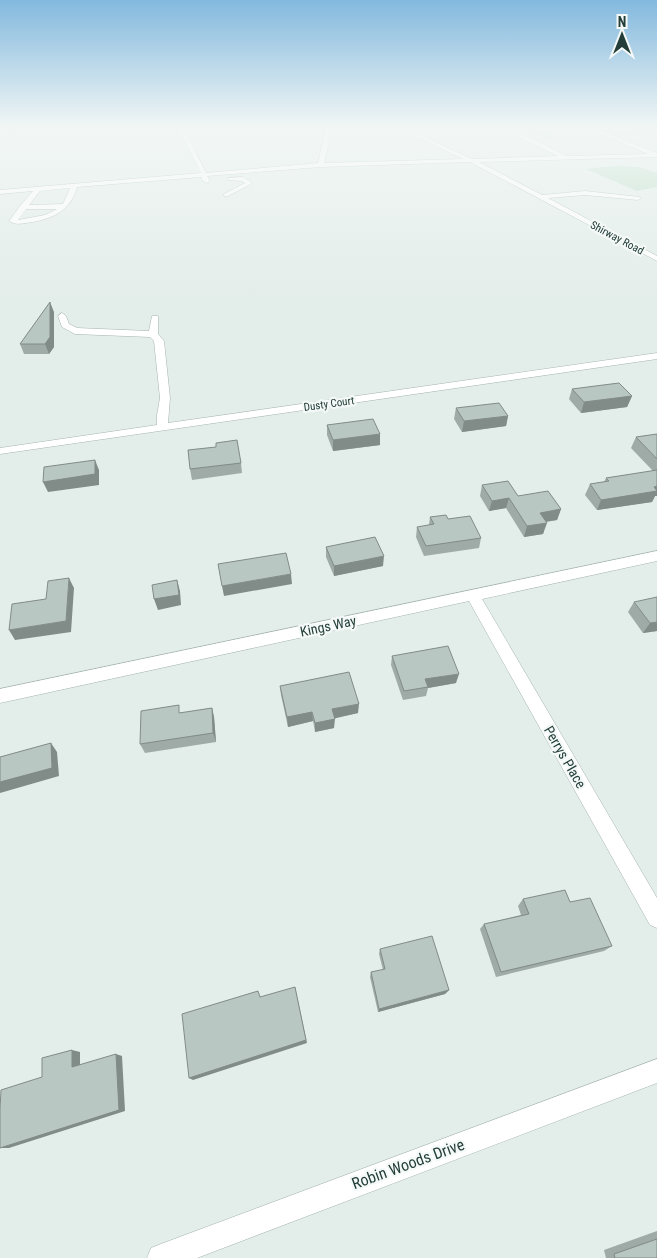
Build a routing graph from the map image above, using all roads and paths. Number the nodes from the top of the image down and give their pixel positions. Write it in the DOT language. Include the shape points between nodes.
graph roads {
  1 [pos="74,186"];
  2 [pos="78,186"];
  3 [pos="243,186"];
  4 [pos="520,186"];
  5 [pos="38,189"];
  6 [pos="0,192"];
  7 [pos="226,194"];
  8 [pos="541,197"];
  9 [pos="638,198"];
  10 [pos="64,206"];
  11 [pos="22,207"];
  12 [pos="657,259"];
  13 [pos="62,316"];
  14 [pos="155,318"];
  15 [pos="153,334"];
  16 [pos="657,356"];
  17 [pos="163,428"];
  18 [pos="0,451"];
  19 [pos="657,556"];
  20 [pos="473,595"];
  21 [pos="0,696"];
  22 [pos="657,918"];
  23 [pos="657,1071"];
  24 [pos="161,1258"];
  1 -- 2 [label="street"];
  1 -- 5 [label="street"];
  1 -- 10 [label="street"];
  3 -- 7 [label="street"];
  4 -- 8 [label="street, Shirway Road"];
  5 -- 6 [label="street"];
  5 -- 11 [label="street"];
  8 -- 9 [label="street" via="585,193"];
  8 -- 12 [label="street, Shirway Road"];
  10 -- 11 [label="street"];
  10 -- 11 [label="street" via="52,217 15,222"];
  13 -- 15 [label="street" via="66,325 75,331"];
  14 -- 15 [label="street"];
  15 -- 17 [label="street" via="159,341 161,355 165,398"];
  16 -- 17 [label="street, Dusty Court"];
  17 -- 18 [label="street, Dusty Court"];
  19 -- 20 [label="street, Kings Way"];
  20 -- 21 [label="street, Kings Way"];
  20 -- 22 [label="street, Perrys Place"];
  23 -- 24 [label="street, Robin Woods Drive"];
}
